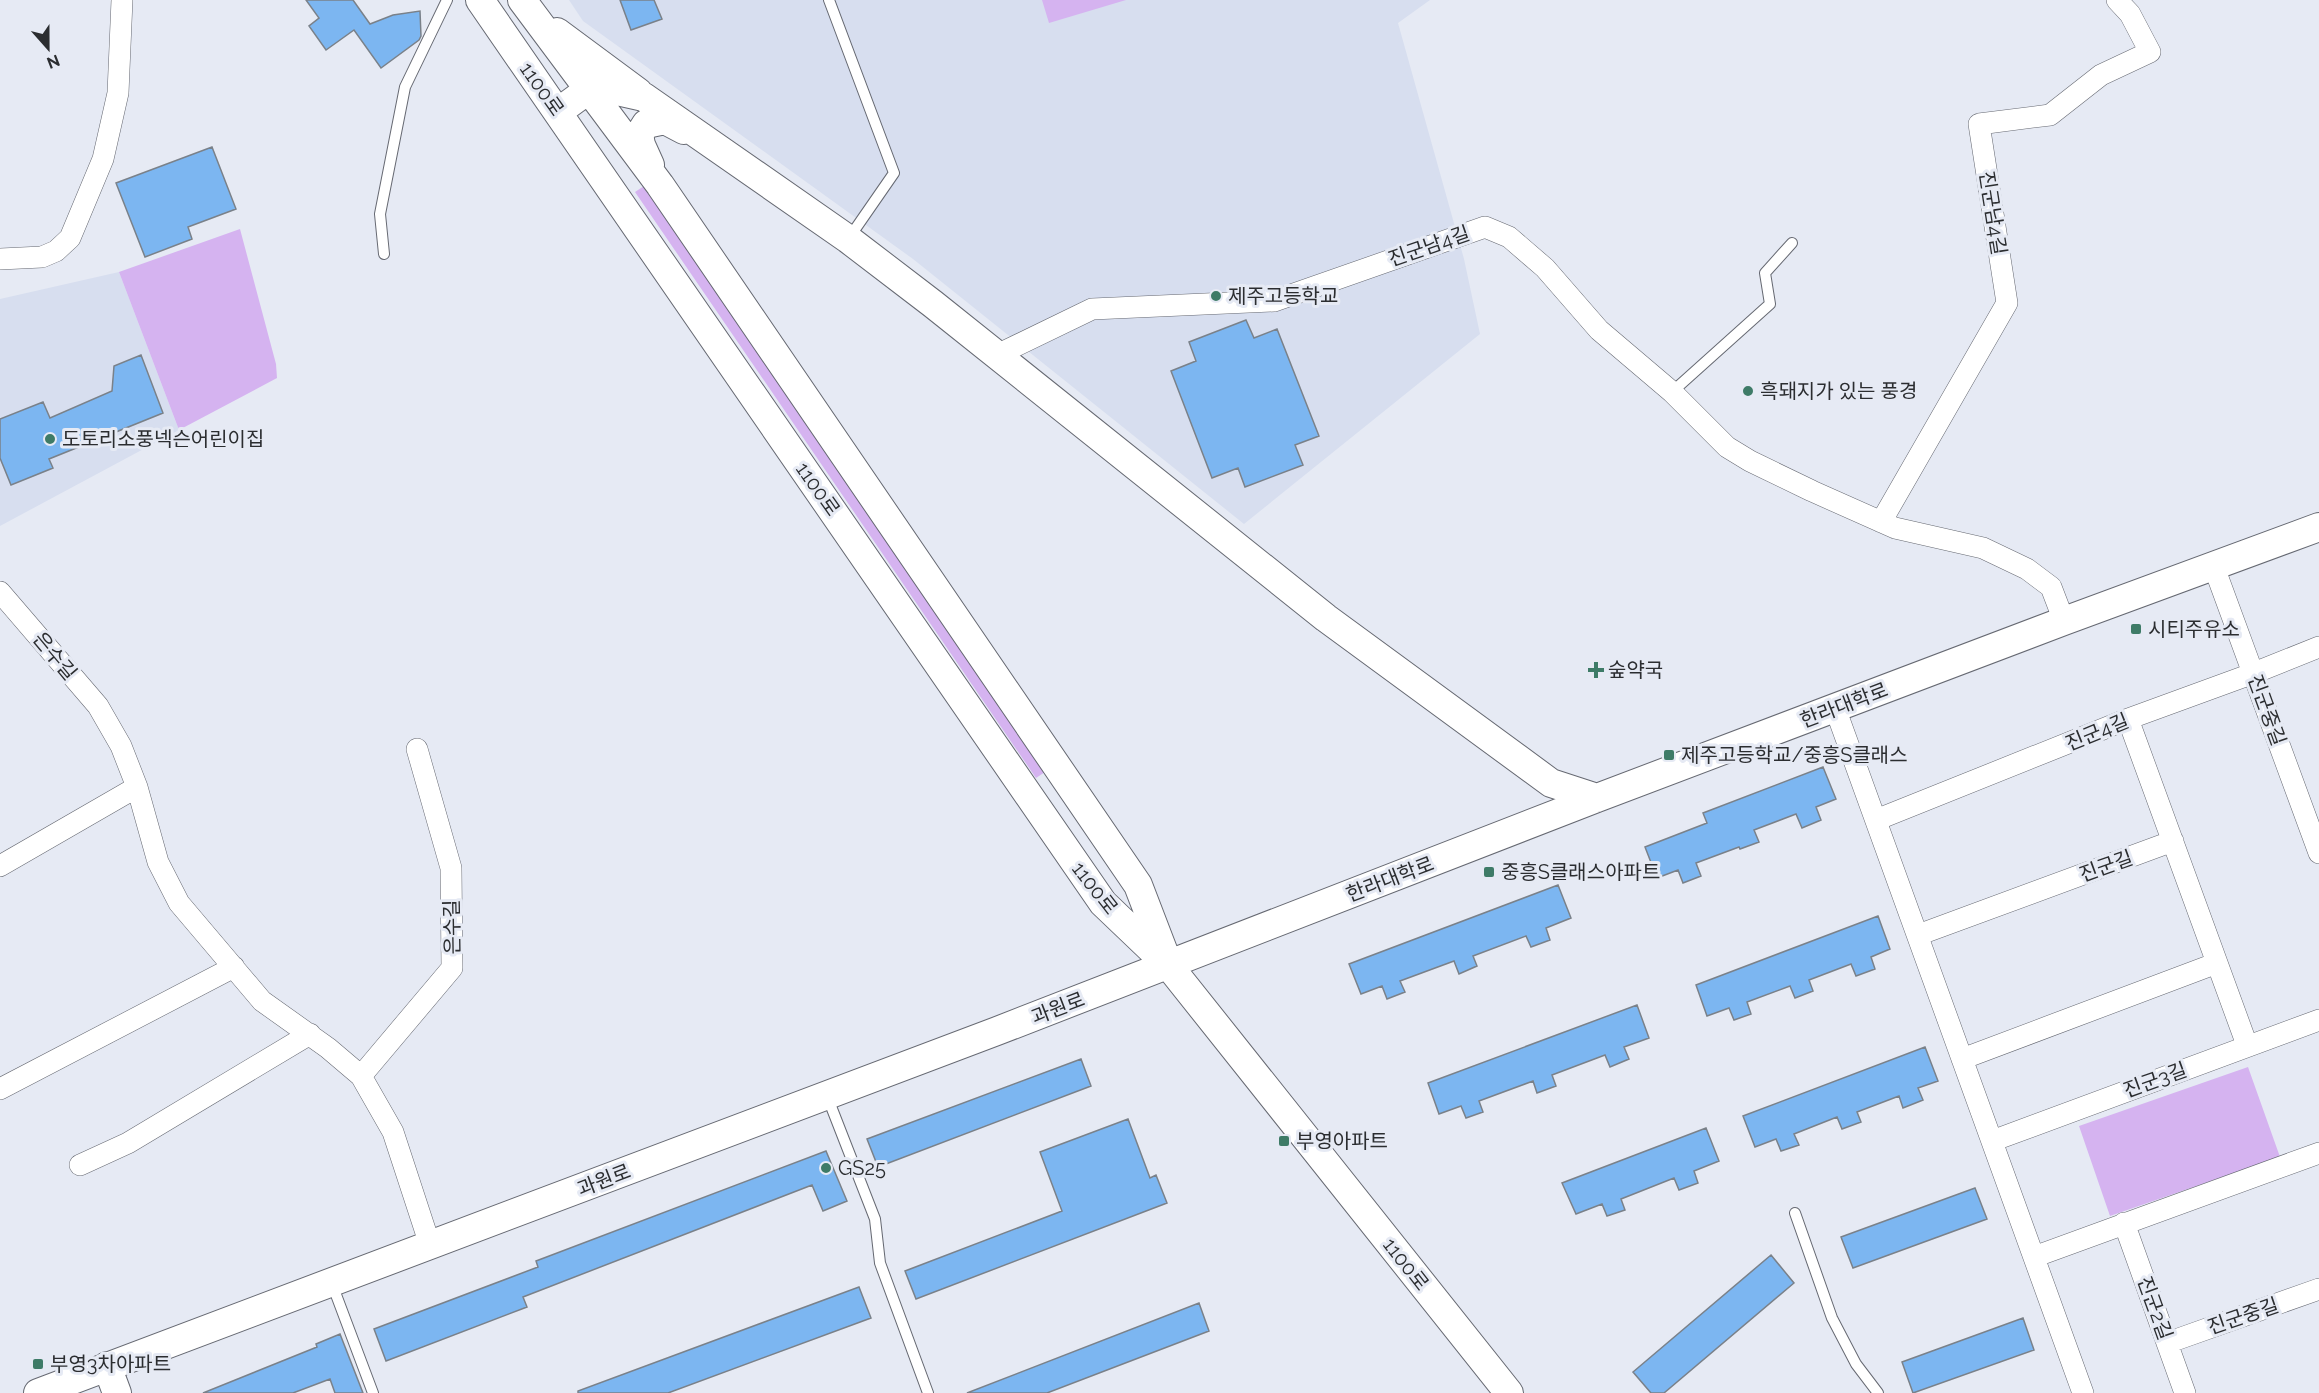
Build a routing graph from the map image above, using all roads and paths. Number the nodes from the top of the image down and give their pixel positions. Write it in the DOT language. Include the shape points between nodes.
graph roads {
  1 [pos="122,0"];
  2 [pos="447,0"];
  3 [pos="480,0"];
  4 [pos="829,0"];
  5 [pos="2117,0"];
  6 [pos="524,3"];
  7 [pos="588,90"];
  8 [pos="644,97"];
  9 [pos="558,112"];
  10 [pos="713,144"];
  11 [pos="660,185"];
  12 [pos="848,239"];
  13 [pos="1792,243"];
  14 [pos="384,254"];
  15 [pos="0,258"];
  16 [pos="997,355"];
  17 [pos="1672,392"];
  18 [pos="1881,522"];
  19 [pos="2319,527"];
  20 [pos="2214,567"];
  21 [pos="0,592"];
  22 [pos="2064,621"];
  23 [pos="2319,646"];
  24 [pos="2254,673"];
  25 [pos="1835,708"];
  26 [pos="2128,719"];
  27 [pos="417,749"];
  28 [pos="137,787"];
  29 [pos="1597,798"];
  30 [pos="1876,820"];
  31 [pos="2173,841"];
  32 [pos="2319,853"];
  33 [pos="0,866"];
  34 [pos="1918,935"];
  35 [pos="2217,963"];
  36 [pos="1169,966"];
  37 [pos="234,968"];
  38 [pos="2319,1020"];
  39 [pos="310,1034"];
  40 [pos="2247,1045"];
  41 [pos="1962,1059"];
  42 [pos="360,1076"];
  43 [pos="0,1089"];
  44 [pos="827,1095"];
  45 [pos="1992,1141"];
  46 [pos="2319,1153"];
  47 [pos="80,1165"];
  48 [pos="1795,1213"];
  49 [pos="2124,1223"];
  50 [pos="430,1245"];
  51 [pos="2034,1257"];
  52 [pos="331,1283"];
  53 [pos="2319,1289"];
  54 [pos="2167,1343"];
  55 [pos="107,1366"];
  56 [pos="38,1393"];
  57 [pos="117,1393"];
  58 [pos="373,1393"];
  59 [pos="928,1393"];
  60 [pos="1509,1393"];
  61 [pos="1878,1393"];
  62 [pos="2083,1393"];
  63 [pos="2185,1393"];
  1 -- 15 [label="street" via="118,93 103,159 70,238 56,251 42,256"];
  2 -- 14 [label="lane" via="405,87 380,214"];
  3 -- 9 [label="main road, 1100로"];
  4 -- 12 [label="lane" via="894,172"];
  5 -- 18 [label="street, 진군남4길" via="2130,14 2150,52 2102,75 2050,115 1979,124 2007,303"];
  6 -- 7 [label="main road, 1100로"];
  6 -- 8 [label="main road"];
  7 -- 8 [label="main road" via="613,90"];
  7 -- 9 [label="main road"];
  7 -- 11 [label="main road, 1100로"];
  8 -- 10 [label="main road"];
  9 -- 36 [label="main road, 1100로" via="1102,903"];
  10 -- 11 [label="main road" via="665,120 646,124 639,135 641,145"];
  10 -- 12 [label="main road"];
  11 -- 36 [label="main road, 1100로" via="1137,885"];
  12 -- 16 [label="main road"];
  13 -- 17 [label="lane" via="1765,273 1770,304"];
  16 -- 17 [label="street, 진군남4길" via="1092,309 1274,300 1485,227 1509,237 1545,268 1599,330"];
  16 -- 29 [label="main road" via="1326,618 1551,783"];
  17 -- 18 [label="street, 진군남4길" via="1727,447"];
  18 -- 22 [label="street, 진군남4길" via="1983,548 2027,569 2051,587"];
  19 -- 20 [label="main road, 한라대학로"];
  20 -- 22 [label="main road, 한라대학로"];
  20 -- 24 [label="street, 진군중길"];
  21 -- 28 [label="street, 은수길" via="98,706 121,746"];
  22 -- 25 [label="main road, 한라대학로"];
  23 -- 24 [label="street, 진군4길"];
  24 -- 26 [label="street, 진군4길"];
  24 -- 32 [label="street, 진군중길"];
  25 -- 29 [label="main road, 한라대학로"];
  25 -- 30 [label="street"];
  26 -- 30 [label="street, 진군4길"];
  26 -- 31 [label="street"];
  27 -- 42 [label="street, 은수길" via="451,868 452,968"];
  28 -- 33 [label="street"];
  28 -- 37 [label="street, 은수길" via="158,862 179,903"];
  29 -- 36 [label="main road, 한라대학로"];
  30 -- 34 [label="street"];
  31 -- 34 [label="street, 진군길"];
  31 -- 35 [label="street"];
  34 -- 41 [label="street"];
  35 -- 40 [label="street"];
  35 -- 41 [label="street"];
  36 -- 44 [label="main road, 과원로"];
  36 -- 60 [label="main road, 1100로"];
  37 -- 39 [label="street, 은수길" via="262,1001"];
  37 -- 43 [label="street"];
  38 -- 40 [label="street, 진군3길"];
  39 -- 42 [label="street, 은수길"];
  39 -- 47 [label="street" via="128,1143"];
  40 -- 45 [label="street, 진군3길"];
  41 -- 45 [label="street"];
  42 -- 50 [label="street, 은수길" via="393,1132"];
  44 -- 50 [label="main road, 과원로"];
  44 -- 59 [label="lane" via="875,1219 880,1263"];
  45 -- 51 [label="street"];
  46 -- 49 [label="street"];
  48 -- 61 [label="lane" via="1832,1318 1856,1364"];
  49 -- 51 [label="street"];
  49 -- 54 [label="street, 진군2길"];
  50 -- 52 [label="main road, 과원로"];
  51 -- 62 [label="street"];
  52 -- 55 [label="main road, 과원로"];
  52 -- 58 [label="lane"];
  53 -- 54 [label="street, 진군중길"];
  54 -- 63 [label="street, 진군2길"];
  55 -- 56 [label="main road, 과원로"];
  55 -- 57 [label="main road"];
}
